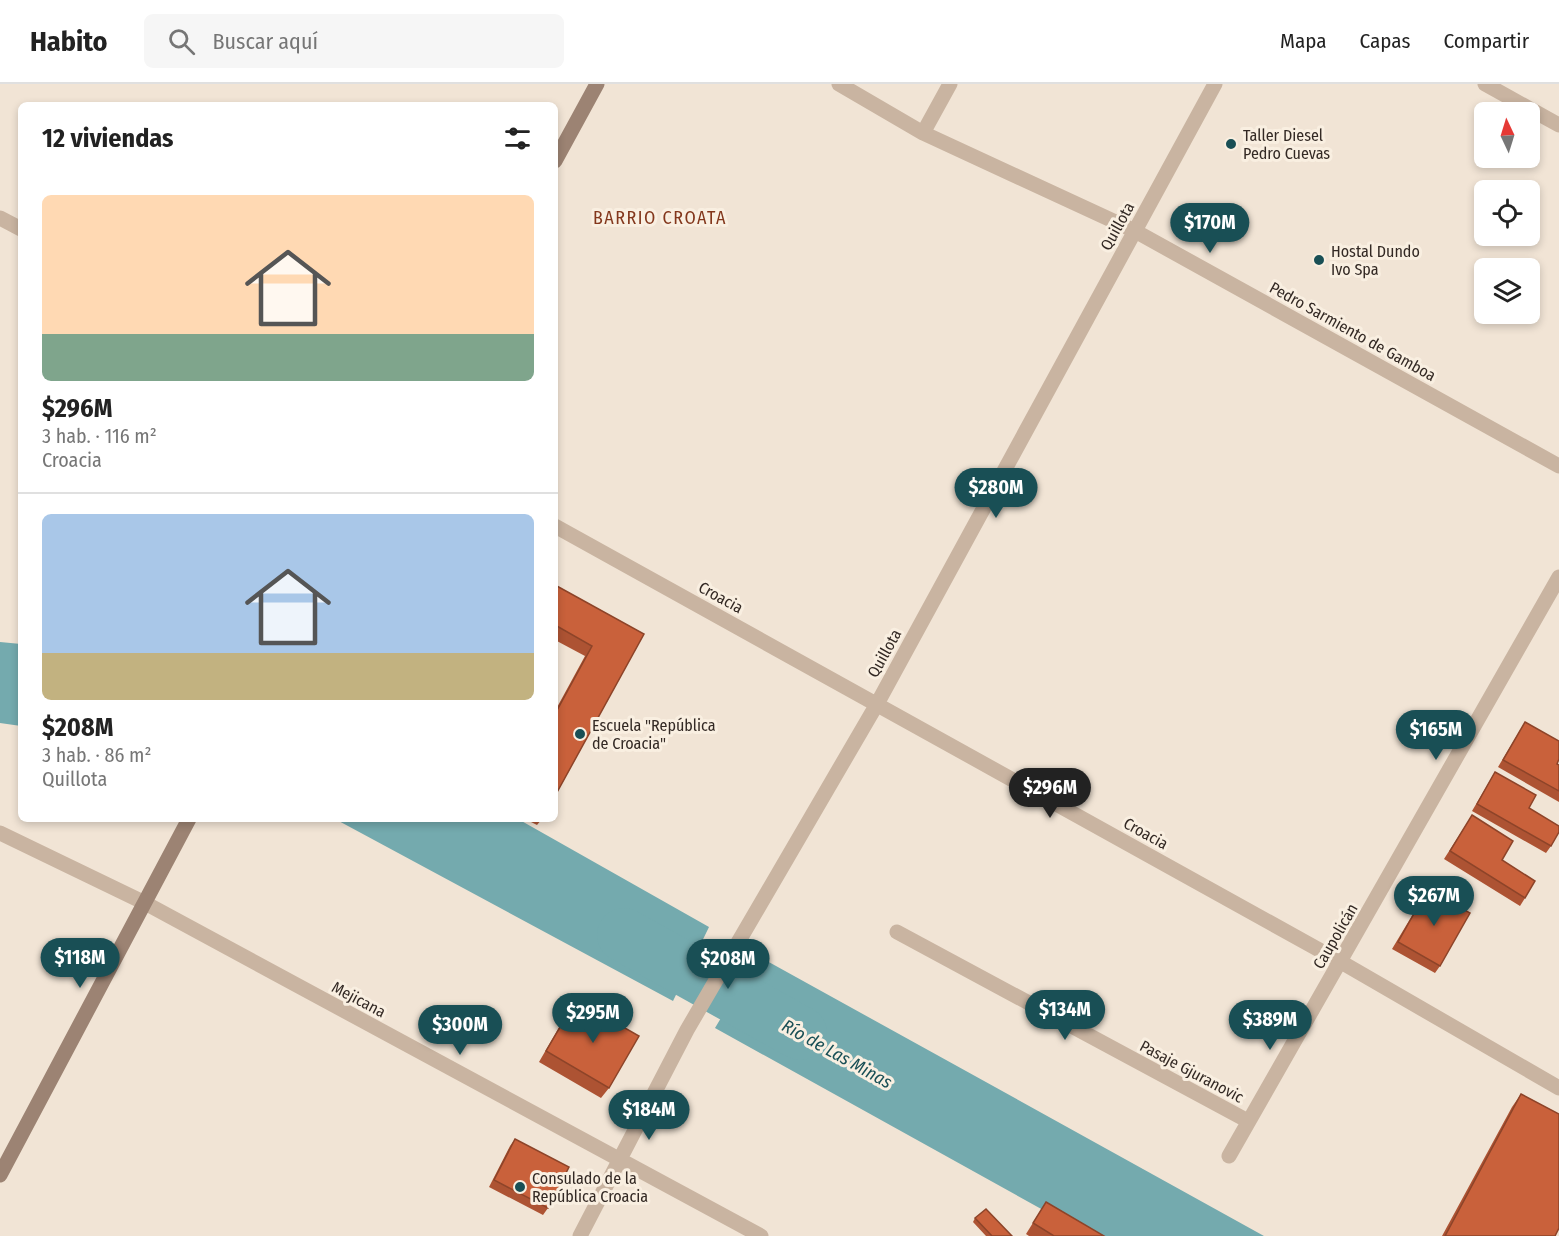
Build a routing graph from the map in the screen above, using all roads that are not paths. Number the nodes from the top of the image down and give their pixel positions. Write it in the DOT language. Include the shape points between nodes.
graph roads {
  1 [pos="597,84"];
  2 [pos="839,84"];
  3 [pos="950,84"];
  4 [pos="1215,84"];
  5 [pos="1485,84"];
  6 [pos="1559,125"];
  7 [pos="923,133"];
  8 [pos="558,156"];
  9 [pos="0,218"];
  10 [pos="18,227"];
  11 [pos="1136,231"];
  12 [pos="1559,466"];
  13 [pos="558,528"];
  14 [pos="1559,577"];
  15 [pos="877,704"];
  16 [pos="187,822"];
  17 [pos="0,833"];
  18 [pos="144,903"];
  19 [pos="897,932"];
  20 [pos="1341,962"];
  21 [pos="1559,1088"];
  22 [pos="1248,1121"];
  23 [pos="1229,1156"];
  24 [pos="620,1161"];
  25 [pos="0,1175"];
  26 [pos="580,1236"];
  27 [pos="761,1236"];
  1 -- 8 [label="main road"];
  2 -- 7 [label="street, Pedro Sarmiento de Gamboa"];
  3 -- 7 [label="street"];
  4 -- 11 [label="street, Quillota"];
  5 -- 6 [label="street"];
  7 -- 11 [label="street, Pedro Sarmiento de Gamboa"];
  9 -- 10 [label="street"];
  11 -- 12 [label="street, Pedro Sarmiento de Gamboa"];
  11 -- 15 [label="street, Quillota"];
  13 -- 15 [label="street, Croacia"];
  14 -- 20 [label="street, Caupolicán"];
  15 -- 20 [label="street, Croacia"];
  15 -- 24 [label="street, Quillota" via="687,1030"];
  16 -- 18 [label="main road"];
  17 -- 18 [label="street, Mejicana"];
  18 -- 24 [label="street, Mejicana"];
  18 -- 25 [label="main road"];
  19 -- 22 [label="street, Pasaje Gjuranovic"];
  20 -- 21 [label="street, Croacia"];
  20 -- 22 [label="street, Caupolicán"];
  22 -- 23 [label="street, Caupolicán"];
  24 -- 26 [label="street, Quillota"];
  24 -- 27 [label="street, Mejicana"];
}
